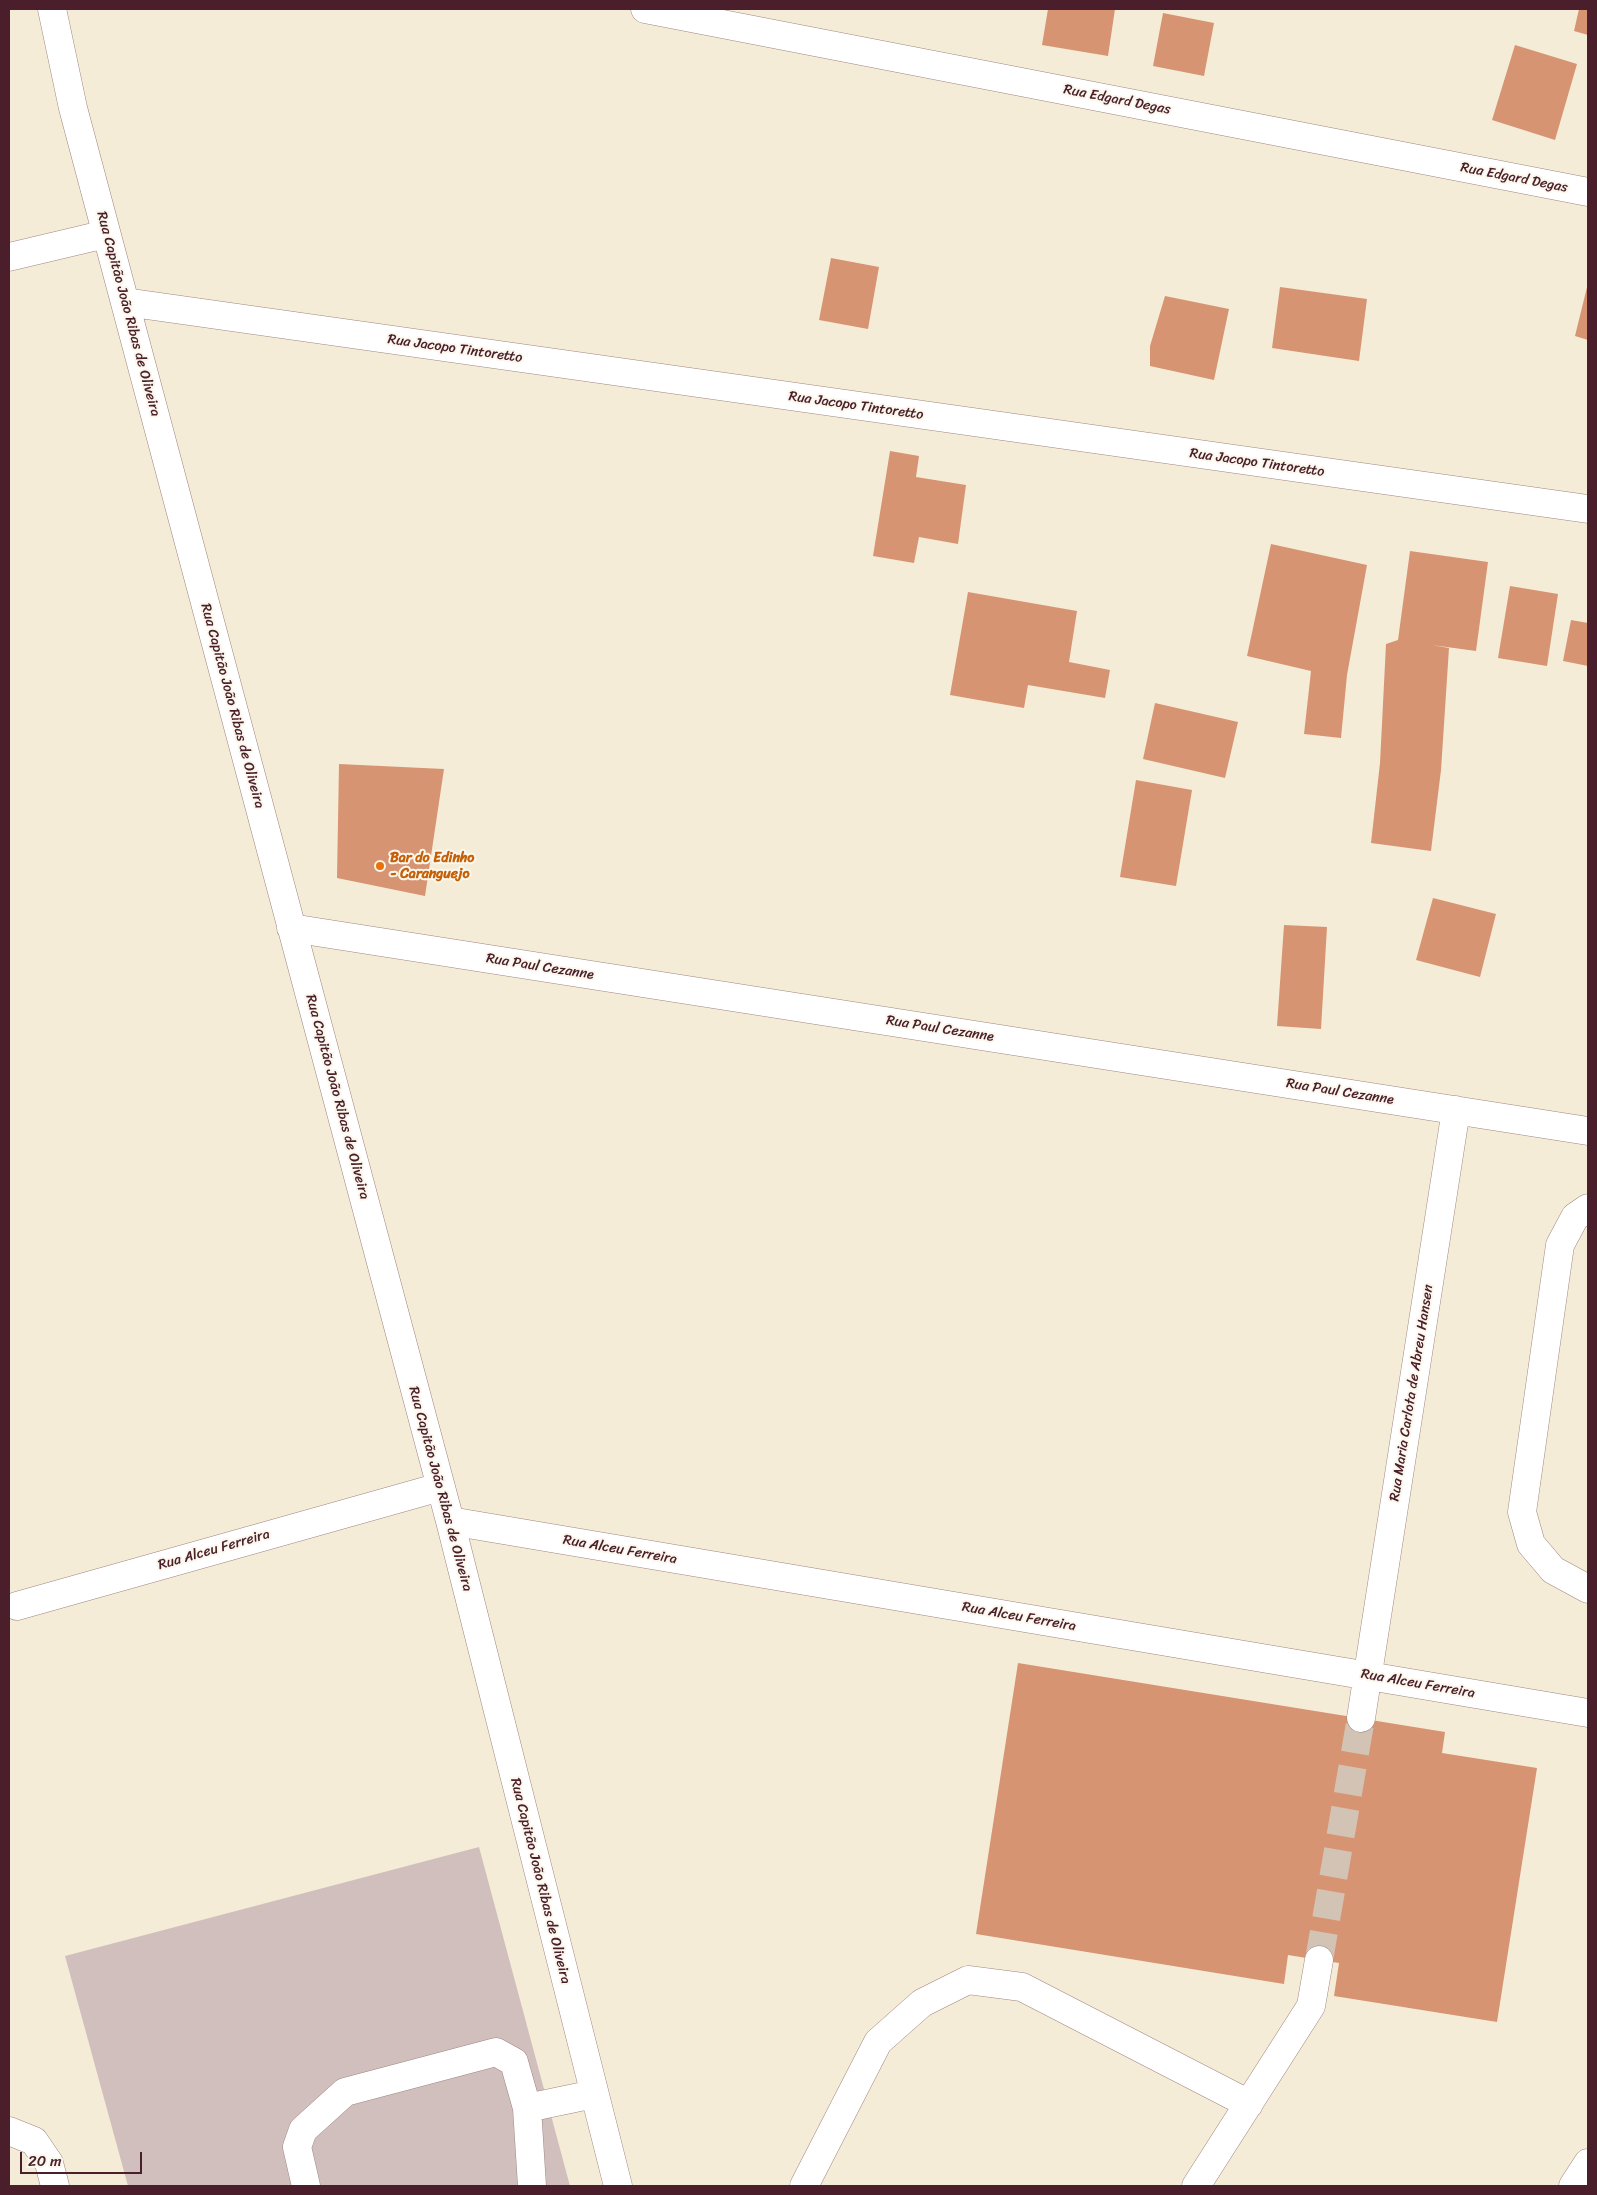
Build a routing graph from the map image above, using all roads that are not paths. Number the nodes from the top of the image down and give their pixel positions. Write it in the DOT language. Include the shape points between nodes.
graph roads {
  1 [pos="52,9"];
  2 [pos="646,9"];
  3 [pos="1588,192"];
  4 [pos="106,234"];
  5 [pos="9,257"];
  6 [pos="125,302"];
  7 [pos="1588,509"];
  8 [pos="291,928"];
  9 [pos="1456,1110"];
  10 [pos="1588,1131"];
  11 [pos="1588,1208"];
  12 [pos="440,1487"];
  13 [pos="450,1521"];
  14 [pos="1588,1589"];
  15 [pos="17,1606"];
  16 [pos="1368,1676"];
  17 [pos="1588,1713"];
  18 [pos="1361,1718"];
  19 [pos="1319,1960"];
  20 [pos="594,2094"];
  21 [pos="1249,2104"];
  22 [pos="527,2108"];
  23 [pos="9,2131"];
  24 [pos="1588,2163"];
  25 [pos="56,2186"];
  26 [pos="306,2186"];
  27 [pos="532,2186"];
  28 [pos="618,2186"];
  29 [pos="804,2186"];
  30 [pos="1196,2186"];
  31 [pos="1572,2186"];
  1 -- 4 [label="street, Rua Capitão João Ribas de Oliveira" via="73,108"];
  2 -- 3 [label="street, Rua Edgard Degas"];
  4 -- 5 [label="street"];
  4 -- 6 [label="street, Rua Capitão João Ribas de Oliveira"];
  6 -- 7 [label="street, Rua Jacopo Tintoretto"];
  6 -- 8 [label="street, Rua Capitão João Ribas de Oliveira"];
  8 -- 9 [label="street, Rua Paul Cezanne"];
  8 -- 12 [label="street, Rua Capitão João Ribas de Oliveira"];
  9 -- 10 [label="street, Rua Paul Cezanne"];
  9 -- 16 [label="street, Rua Maria Carlota de Abreu Hansen"];
  11 -- 14 [label="street" via="1575,1217 1560,1245 1522,1512 1531,1544 1553,1570"];
  12 -- 13 [label="street, Rua Capitão João Ribas de Oliveira"];
  12 -- 15 [label="street, Rua Alceu Ferreira"];
  13 -- 16 [label="street, Rua Alceu Ferreira"];
  13 -- 20 [label="street, Rua Capitão João Ribas de Oliveira"];
  16 -- 17 [label="street, Rua Alceu Ferreira"];
  16 -- 18 [label="street, Rua Maria Carlota de Abreu Hansen"];
  19 -- 21 [label="street" via="1311,2006"];
  20 -- 22 [label="street"];
  20 -- 28 [label="street, Rua Capitão João Ribas de Oliveira"];
  21 -- 29 [label="street" via="1022,1987 968,1980 922,2003 878,2042"];
  21 -- 30 [label="street"];
  22 -- 26 [label="street" via="514,2062 496,2052 345,2092 303,2130 297,2147"];
  22 -- 27 [label="street"];
  23 -- 25 [label="street" via="34,2141 49,2162"];
  24 -- 31 [label="street"];
}
